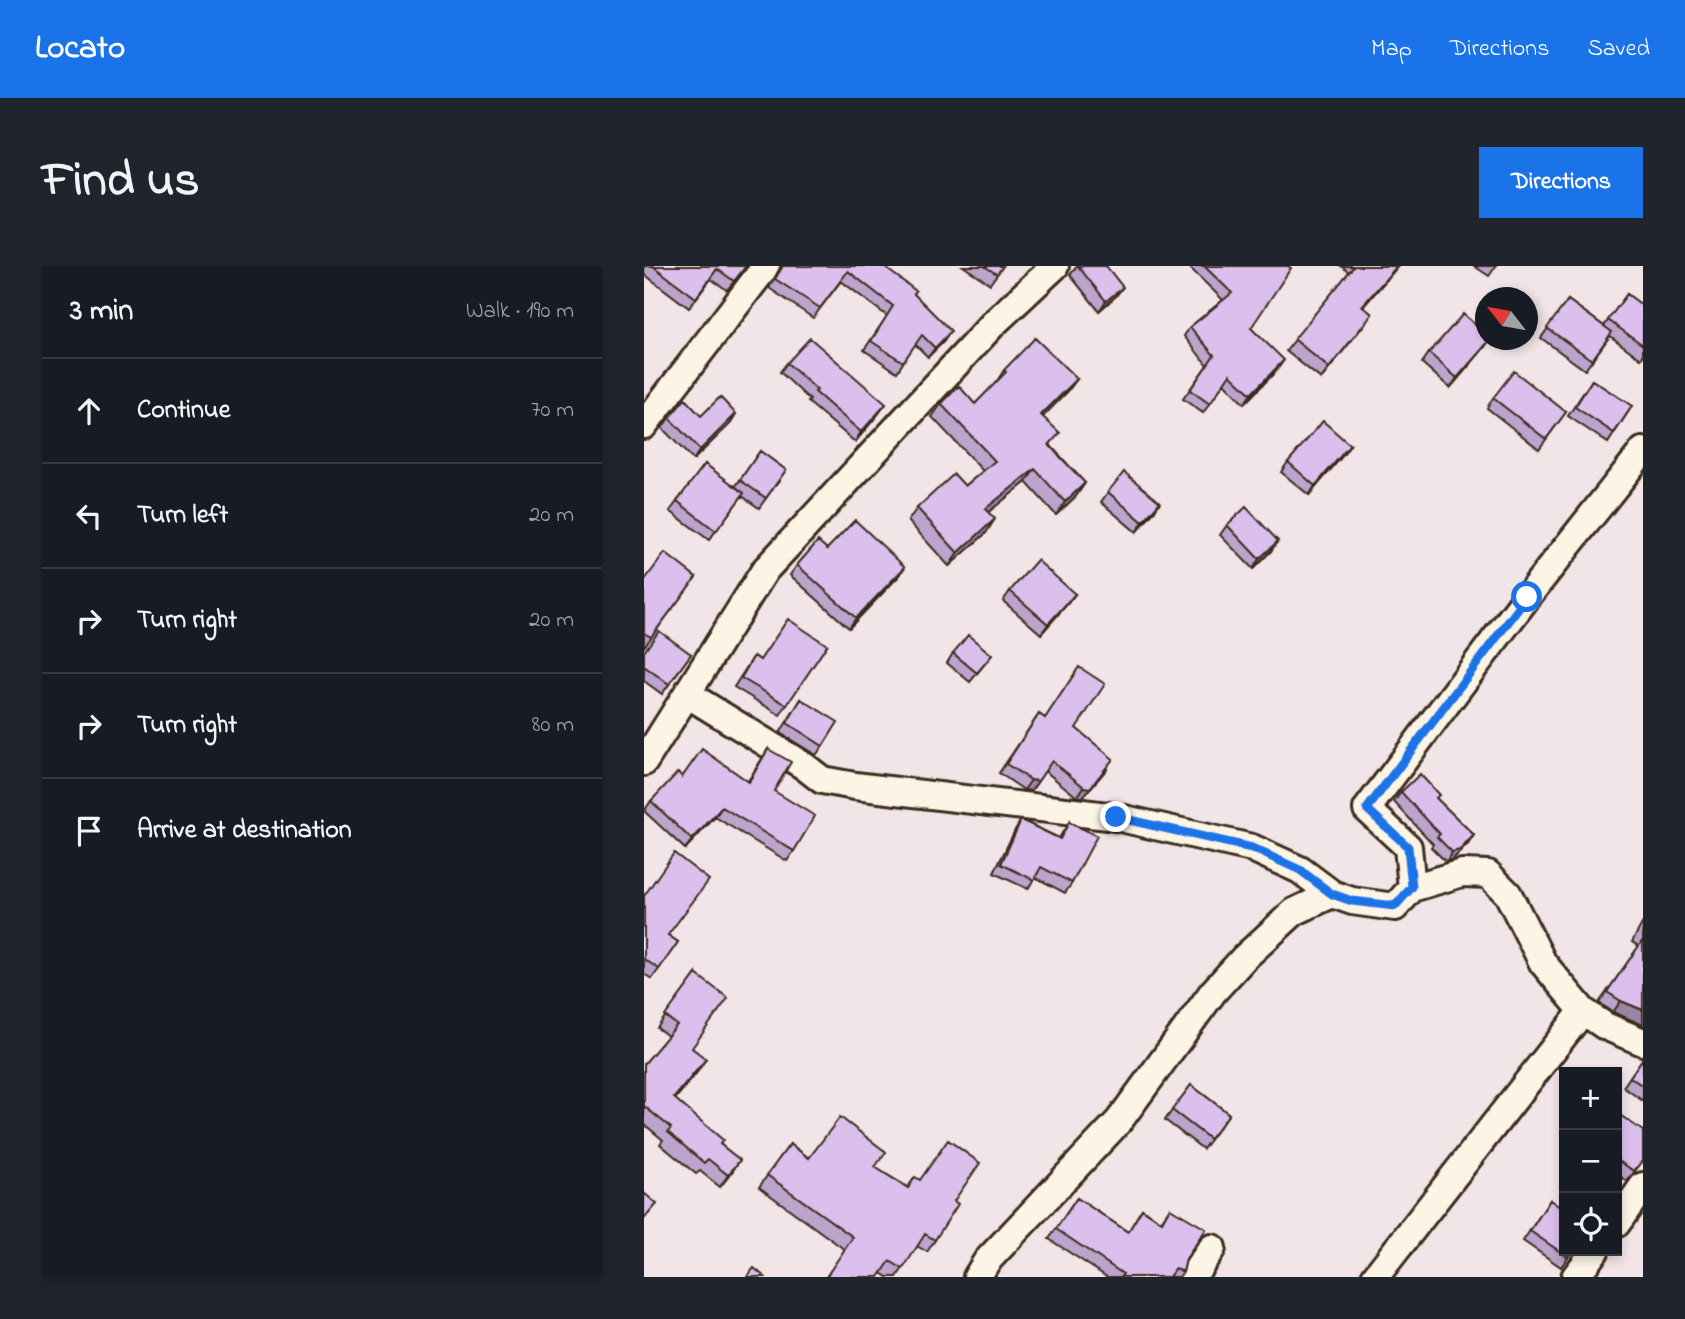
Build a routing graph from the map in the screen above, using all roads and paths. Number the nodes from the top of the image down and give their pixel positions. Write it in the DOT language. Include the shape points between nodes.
graph roads {
  1 [pos="766,266"];
  2 [pos="1055,266"];
  3 [pos="644,425"];
  4 [pos="1643,451"];
  5 [pos="687,694"];
  6 [pos="644,762"];
  7 [pos="1412,887"];
  8 [pos="1332,894"];
  9 [pos="1583,1011"];
  10 [pos="1643,1042"];
  11 [pos="1643,1186"];
  12 [pos="1628,1220"];
  13 [pos="1212,1248"];
  14 [pos="1591,1256"];
  15 [pos="977,1277"];
  16 [pos="1192,1277"];
  17 [pos="1375,1277"];
  18 [pos="1575,1277"];
  1 -- 3 [label="street"];
  2 -- 5 [label="street" via="993,324 765,570"];
  4 -- 7 [label="street" via="1367,809 1408,847"];
  5 -- 6 [label="street"];
  5 -- 8 [label="street" via="822,780 1116,817 1252,848 1300,870"];
  7 -- 8 [label="street" via="1395,906"];
  7 -- 9 [label="street" via="1462,873 1488,874 1508,894 1543,963"];
  8 -- 15 [label="street" via="1294,912 1244,958 1213,992 1119,1121"];
  9 -- 10 [label="street"];
  9 -- 17 [label="street"];
  11 -- 12 [label="street"];
  13 -- 16 [label="street"];
  14 -- 18 [label="street"];
}
